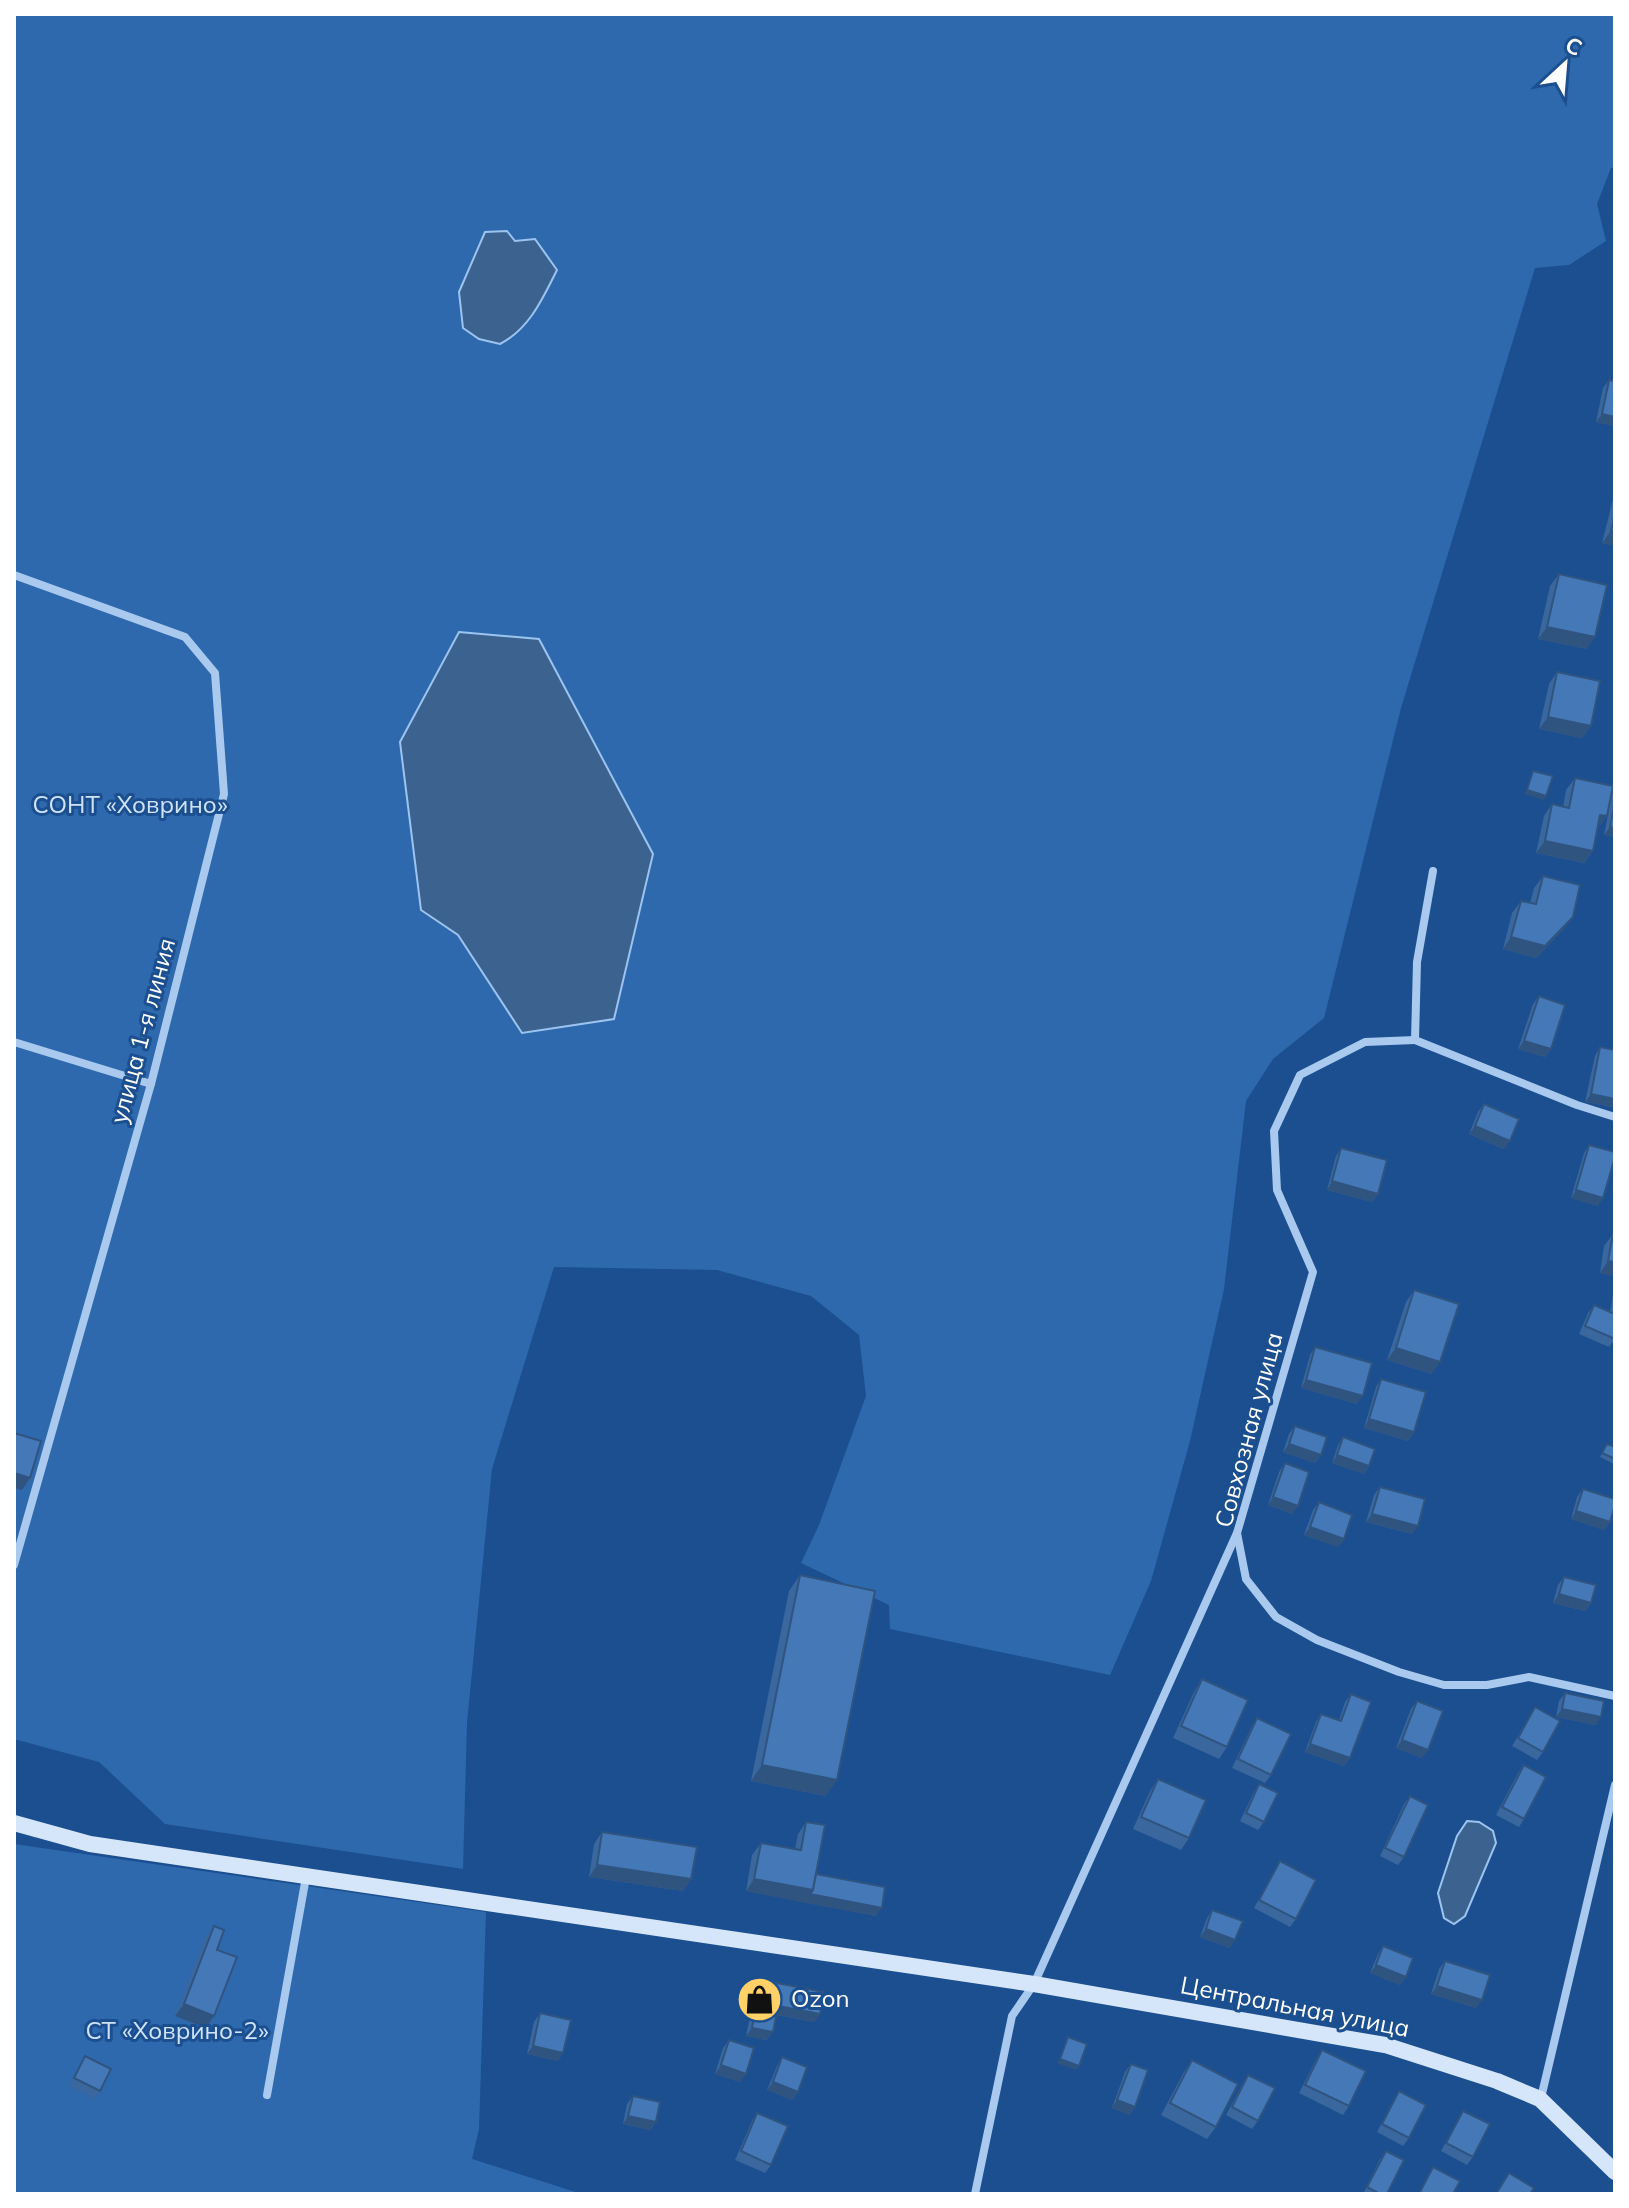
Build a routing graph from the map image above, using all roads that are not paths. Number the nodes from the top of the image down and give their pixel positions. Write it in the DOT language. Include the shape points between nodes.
graph roads {
  1 [pos="14,575"];
  2 [pos="1433,871"];
  3 [pos="1415,1040"];
  4 [pos="14,1042"];
  5 [pos="151,1084"];
  6 [pos="1615,1117"];
  7 [pos="1237,1533"];
  8 [pos="14,1565"];
  9 [pos="1615,1696"];
  10 [pos="1615,1785"];
  11 [pos="14,1823"];
  12 [pos="306,1877"];
  13 [pos="1034,1984"];
  14 [pos="267,2095"];
  15 [pos="1540,2099"];
  16 [pos="1615,2172"];
  17 [pos="975,2194"];
  1 -- 5 [label="street, улица 1-я линия" via="185,637 215,673 224,794"];
  2 -- 3 [label="street" via="1417,962"];
  3 -- 6 [label="street"];
  3 -- 7 [label="street, Совхозная улица" via="1365,1042 1300,1075 1274,1131 1277,1190 1313,1272"];
  4 -- 5 [label="street"];
  5 -- 8 [label="street, улица 1-я линия"];
  7 -- 9 [label="street, Совхозная улица" via="1246,1579 1276,1617 1317,1640 1444,1685 1487,1685 1529,1677"];
  7 -- 13 [label="street"];
  10 -- 15 [label="street"];
  11 -- 12 [label="street, Центральная улица" via="90,1844"];
  12 -- 13 [label="street, Центральная улица"];
  12 -- 14 [label="street"];
  13 -- 15 [label="street, Центральная улица" via="1385,2045"];
  13 -- 17 [label="street" via="1012,2016"];
  15 -- 16 [label="street, Центральная улица"];
}
